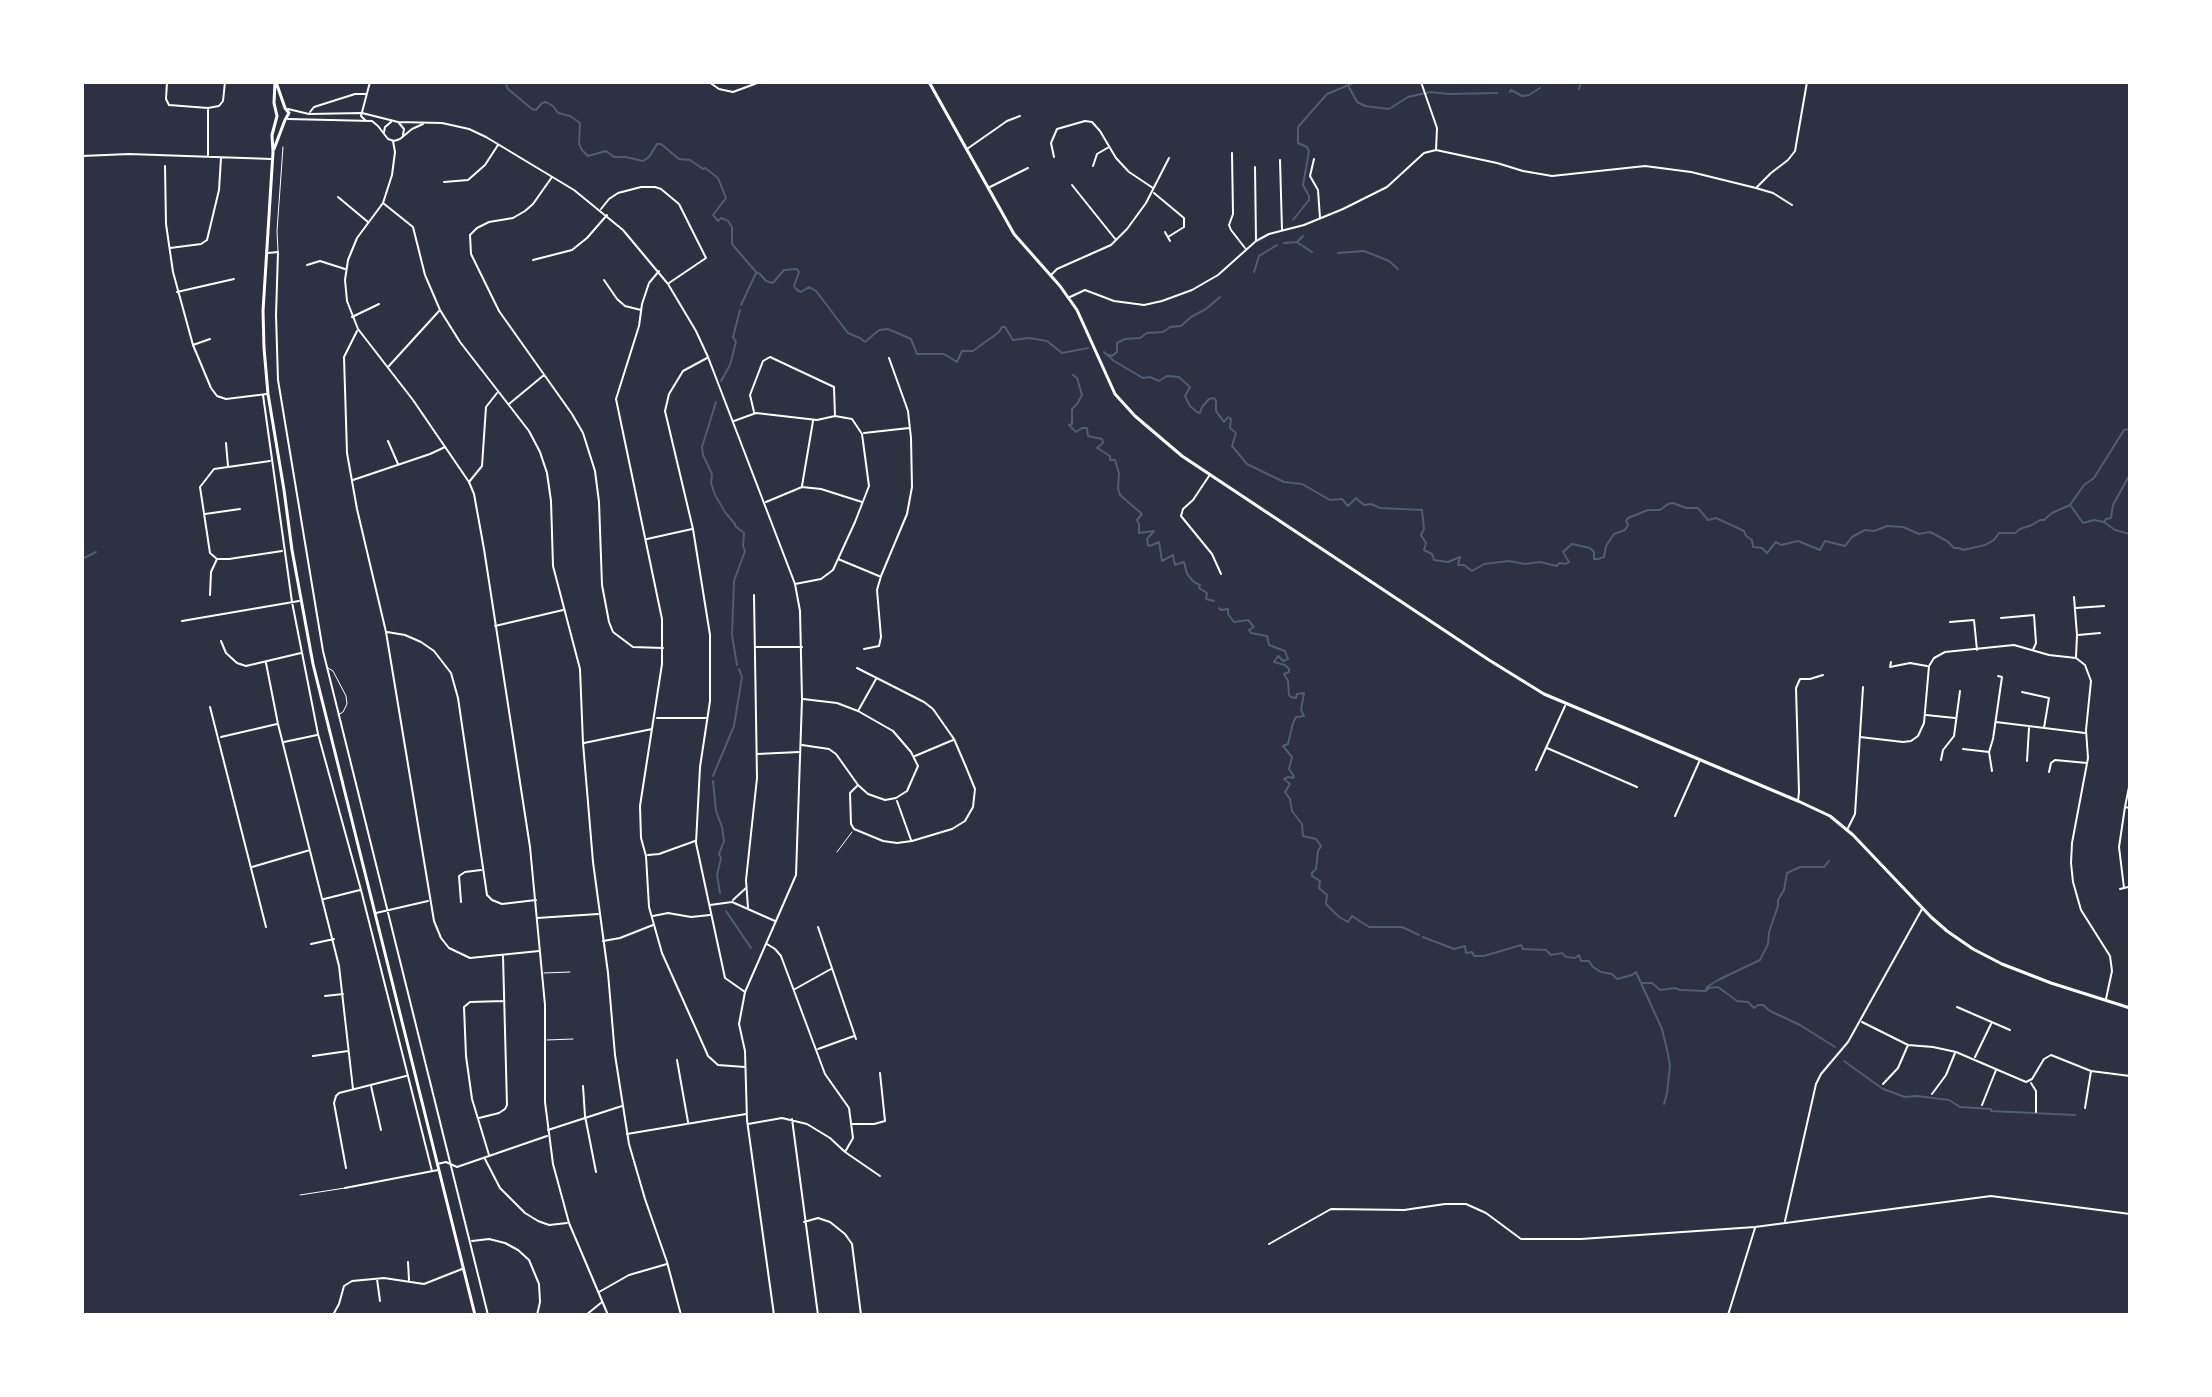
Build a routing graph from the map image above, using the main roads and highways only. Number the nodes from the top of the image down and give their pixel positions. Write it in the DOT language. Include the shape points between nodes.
graph roads {
  1 [pos="275,82"];
  2 [pos="929,82"];
  3 [pos="286,108"];
  4 [pos="277,115"];
  5 [pos="286,119"];
  6 [pos="273,152"];
  7 [pos="2130,1008"];
  8 [pos="474,1315"];
  1 -- 3 [label="main road"];
  1 -- 4 [label="main road"];
  2 -- 7 [label="main road" via="1002,216 1085,323 1115,394 1155,434 1522,682 1830,816 1947,931 1988,957"];
  3 -- 4 [label="main road"];
  3 -- 5 [label="main road"];
  4 -- 5 [label="main road"];
  4 -- 6 [label="main road"];
  5 -- 6 [label="main road"];
  6 -- 8 [label="main road" via="263,336 292,550 313,664"];
}
